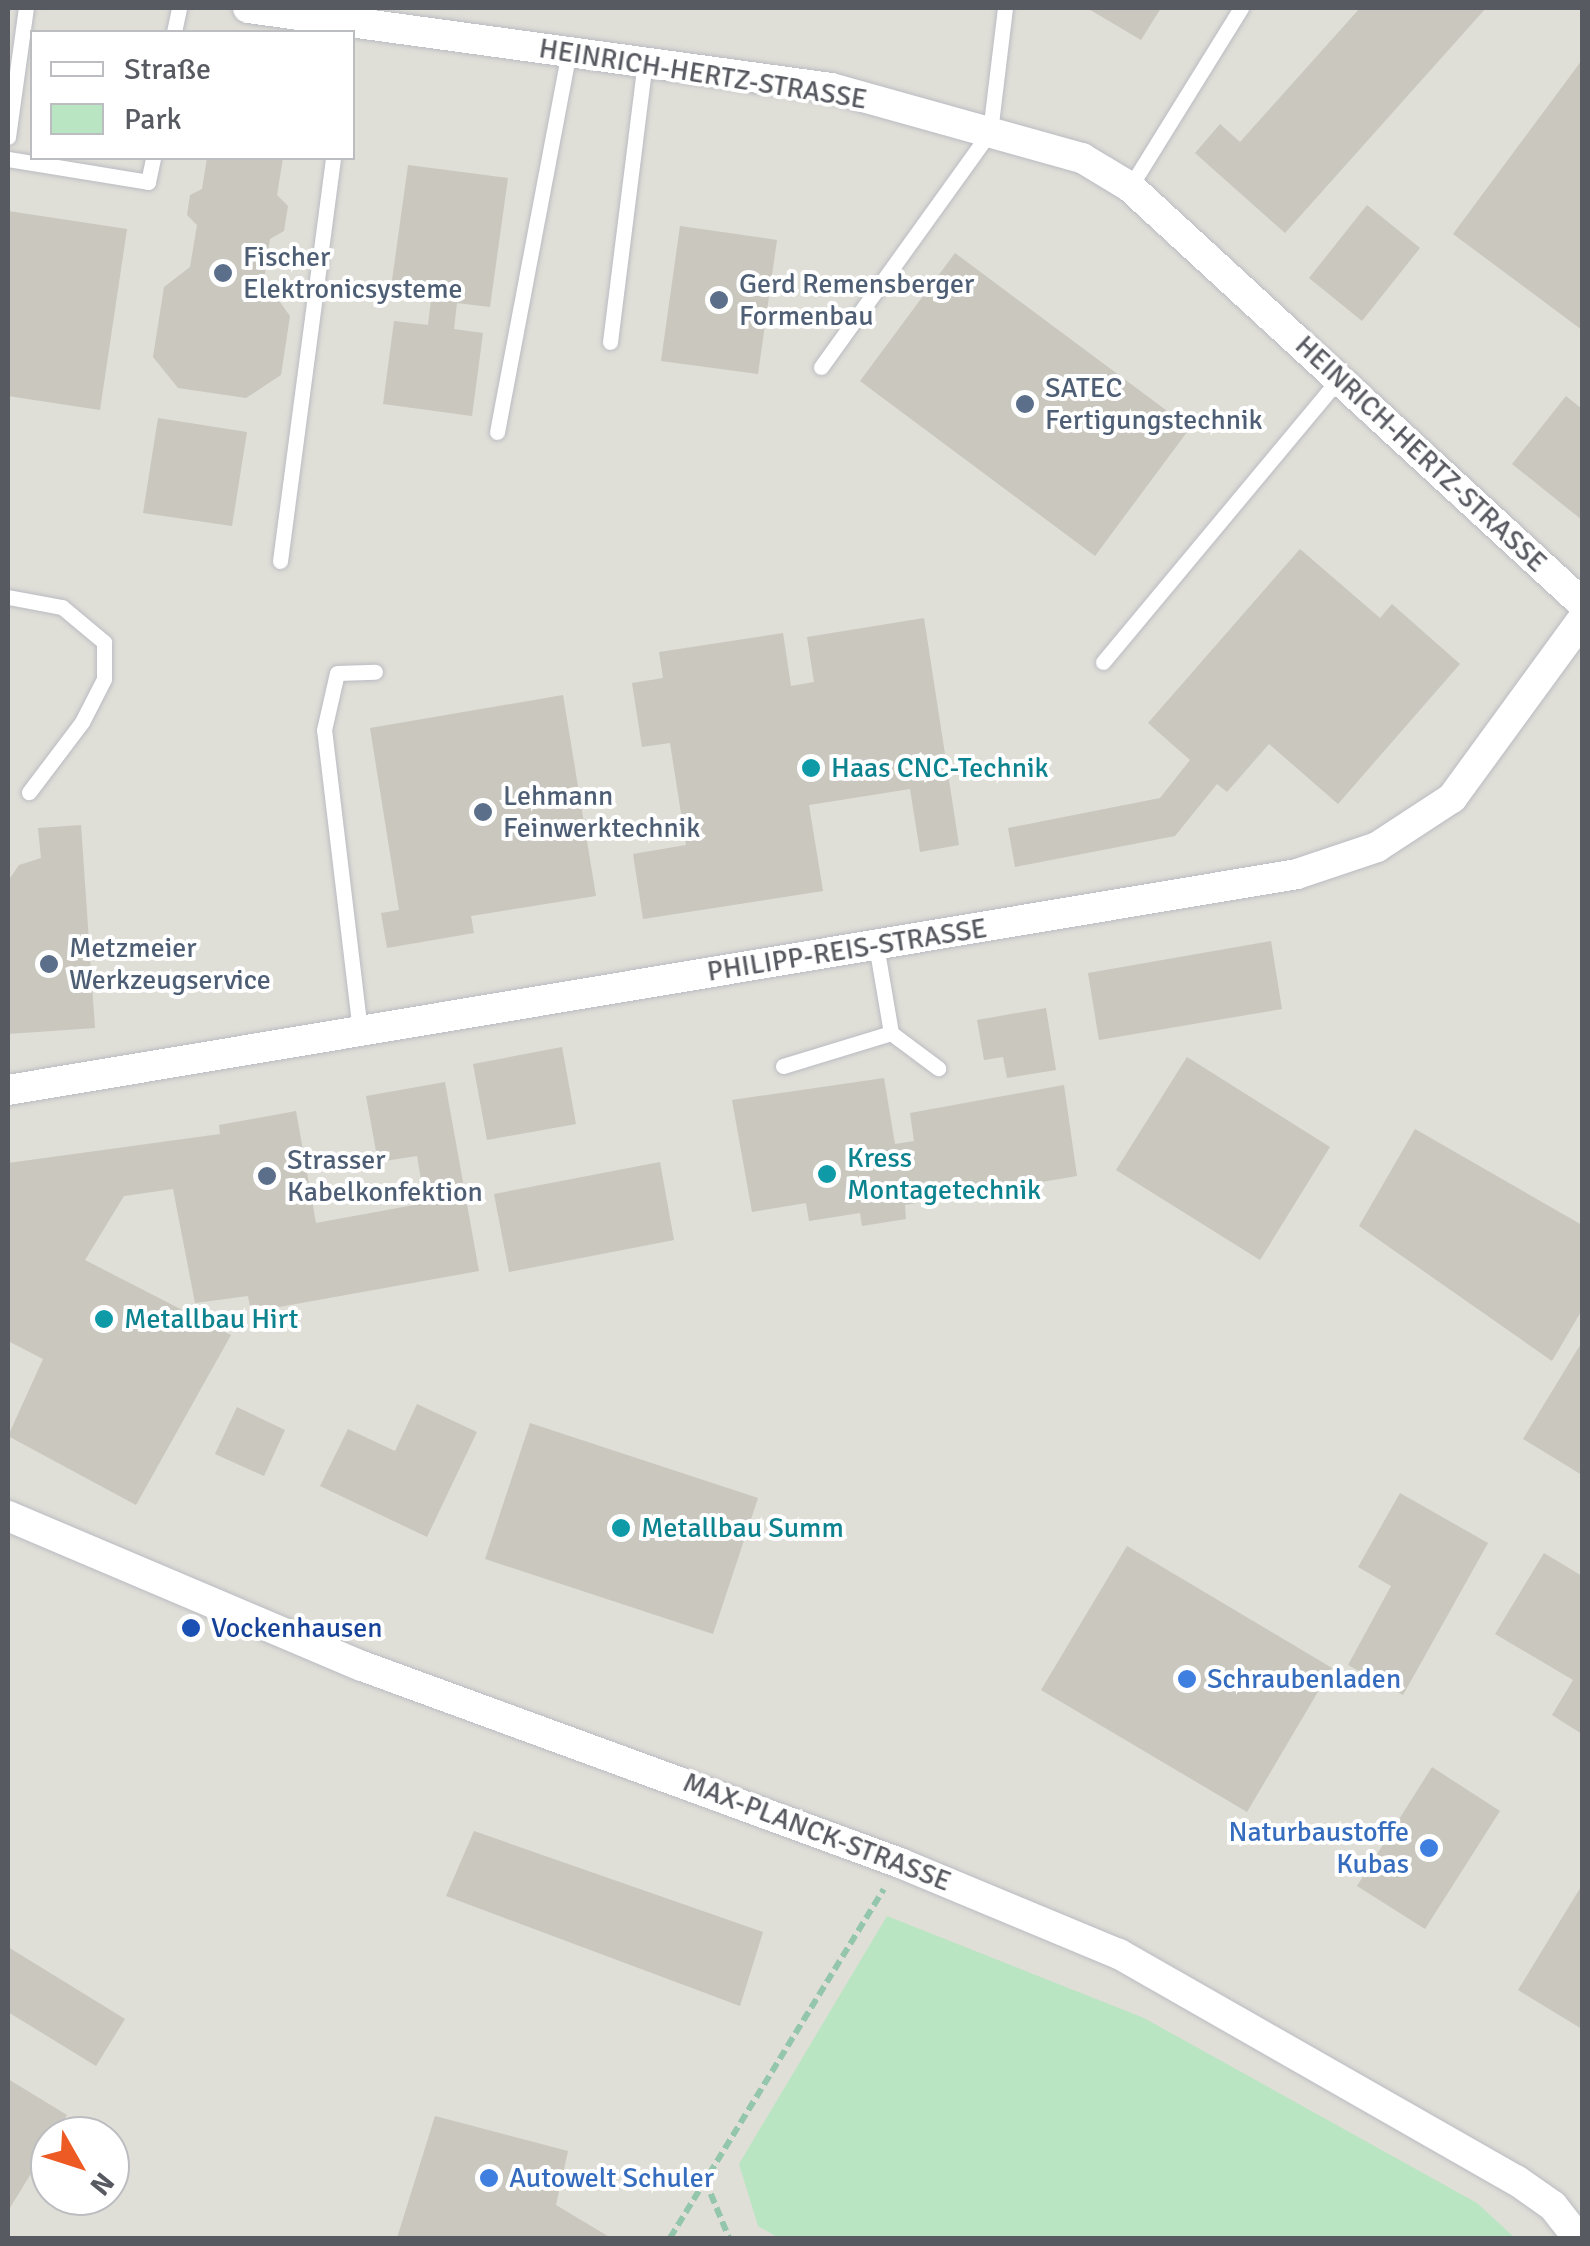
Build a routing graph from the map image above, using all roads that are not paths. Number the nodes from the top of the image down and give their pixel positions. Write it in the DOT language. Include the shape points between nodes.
graph roads {
  1 [pos="26,8"];
  2 [pos="248,8"];
  3 [pos="1006,8"];
  4 [pos="1240,8"];
  5 [pos="350,28"];
  6 [pos="569,52"];
  7 [pos="645,62"];
  8 [pos="990,132"];
  9 [pos="8,137"];
  10 [pos="8,160"];
  11 [pos="152,160"];
  12 [pos="333,160"];
  13 [pos="1130,186"];
  14 [pos="610,342"];
  15 [pos="821,367"];
  16 [pos="1338,379"];
  17 [pos="497,432"];
  18 [pos="280,560"];
  19 [pos="8,598"];
  20 [pos="1582,603"];
  21 [pos="1582,620"];
  22 [pos="1103,662"];
  23 [pos="375,672"];
  24 [pos="29,792"];
  25 [pos="876,945"];
  26 [pos="360,1031"];
  27 [pos="891,1033"];
  28 [pos="783,1066"];
  29 [pos="938,1068"];
  30 [pos="8,1090"];
  31 [pos="8,1516"];
  32 [pos="1578,2238"];
  1 -- 9 [label="lane"];
  2 -- 5 [label="street, HEINRICH-HERTZ-STRASSE"];
  3 -- 8 [label="lane"];
  4 -- 13 [label="lane"];
  5 -- 6 [label="street, HEINRICH-HERTZ-STRASSE"];
  6 -- 7 [label="street, HEINRICH-HERTZ-STRASSE"];
  6 -- 17 [label="lane"];
  7 -- 8 [label="street, HEINRICH-HERTZ-STRASSE" via="832,88"];
  7 -- 14 [label="lane"];
  8 -- 13 [label="street, HEINRICH-HERTZ-STRASSE" via="1082,158"];
  8 -- 15 [label="lane"];
  10 -- 11 [label="lane" via="148,182"];
  12 -- 18 [label="lane"];
  13 -- 16 [label="street, HEINRICH-HERTZ-STRASSE"];
  16 -- 20 [label="street, HEINRICH-HERTZ-STRASSE"];
  16 -- 22 [label="lane"];
  19 -- 24 [label="lane" via="62,608 104,642 104,679 82,722"];
  21 -- 25 [label="street, PHILIPP-REIS-STRASSE" via="1452,798 1376,847 1297,874"];
  23 -- 26 [label="lane" via="337,673 324,730"];
  25 -- 26 [label="street, PHILIPP-REIS-STRASSE"];
  25 -- 27 [label="lane"];
  26 -- 30 [label="street, PHILIPP-REIS-STRASSE"];
  27 -- 28 [label="lane"];
  27 -- 29 [label="lane"];
  31 -- 32 [label="street, MAX-PLANCK-STRASSE" via="362,1666 900,1863 1119,1954 1516,2180 1553,2206"];
}
